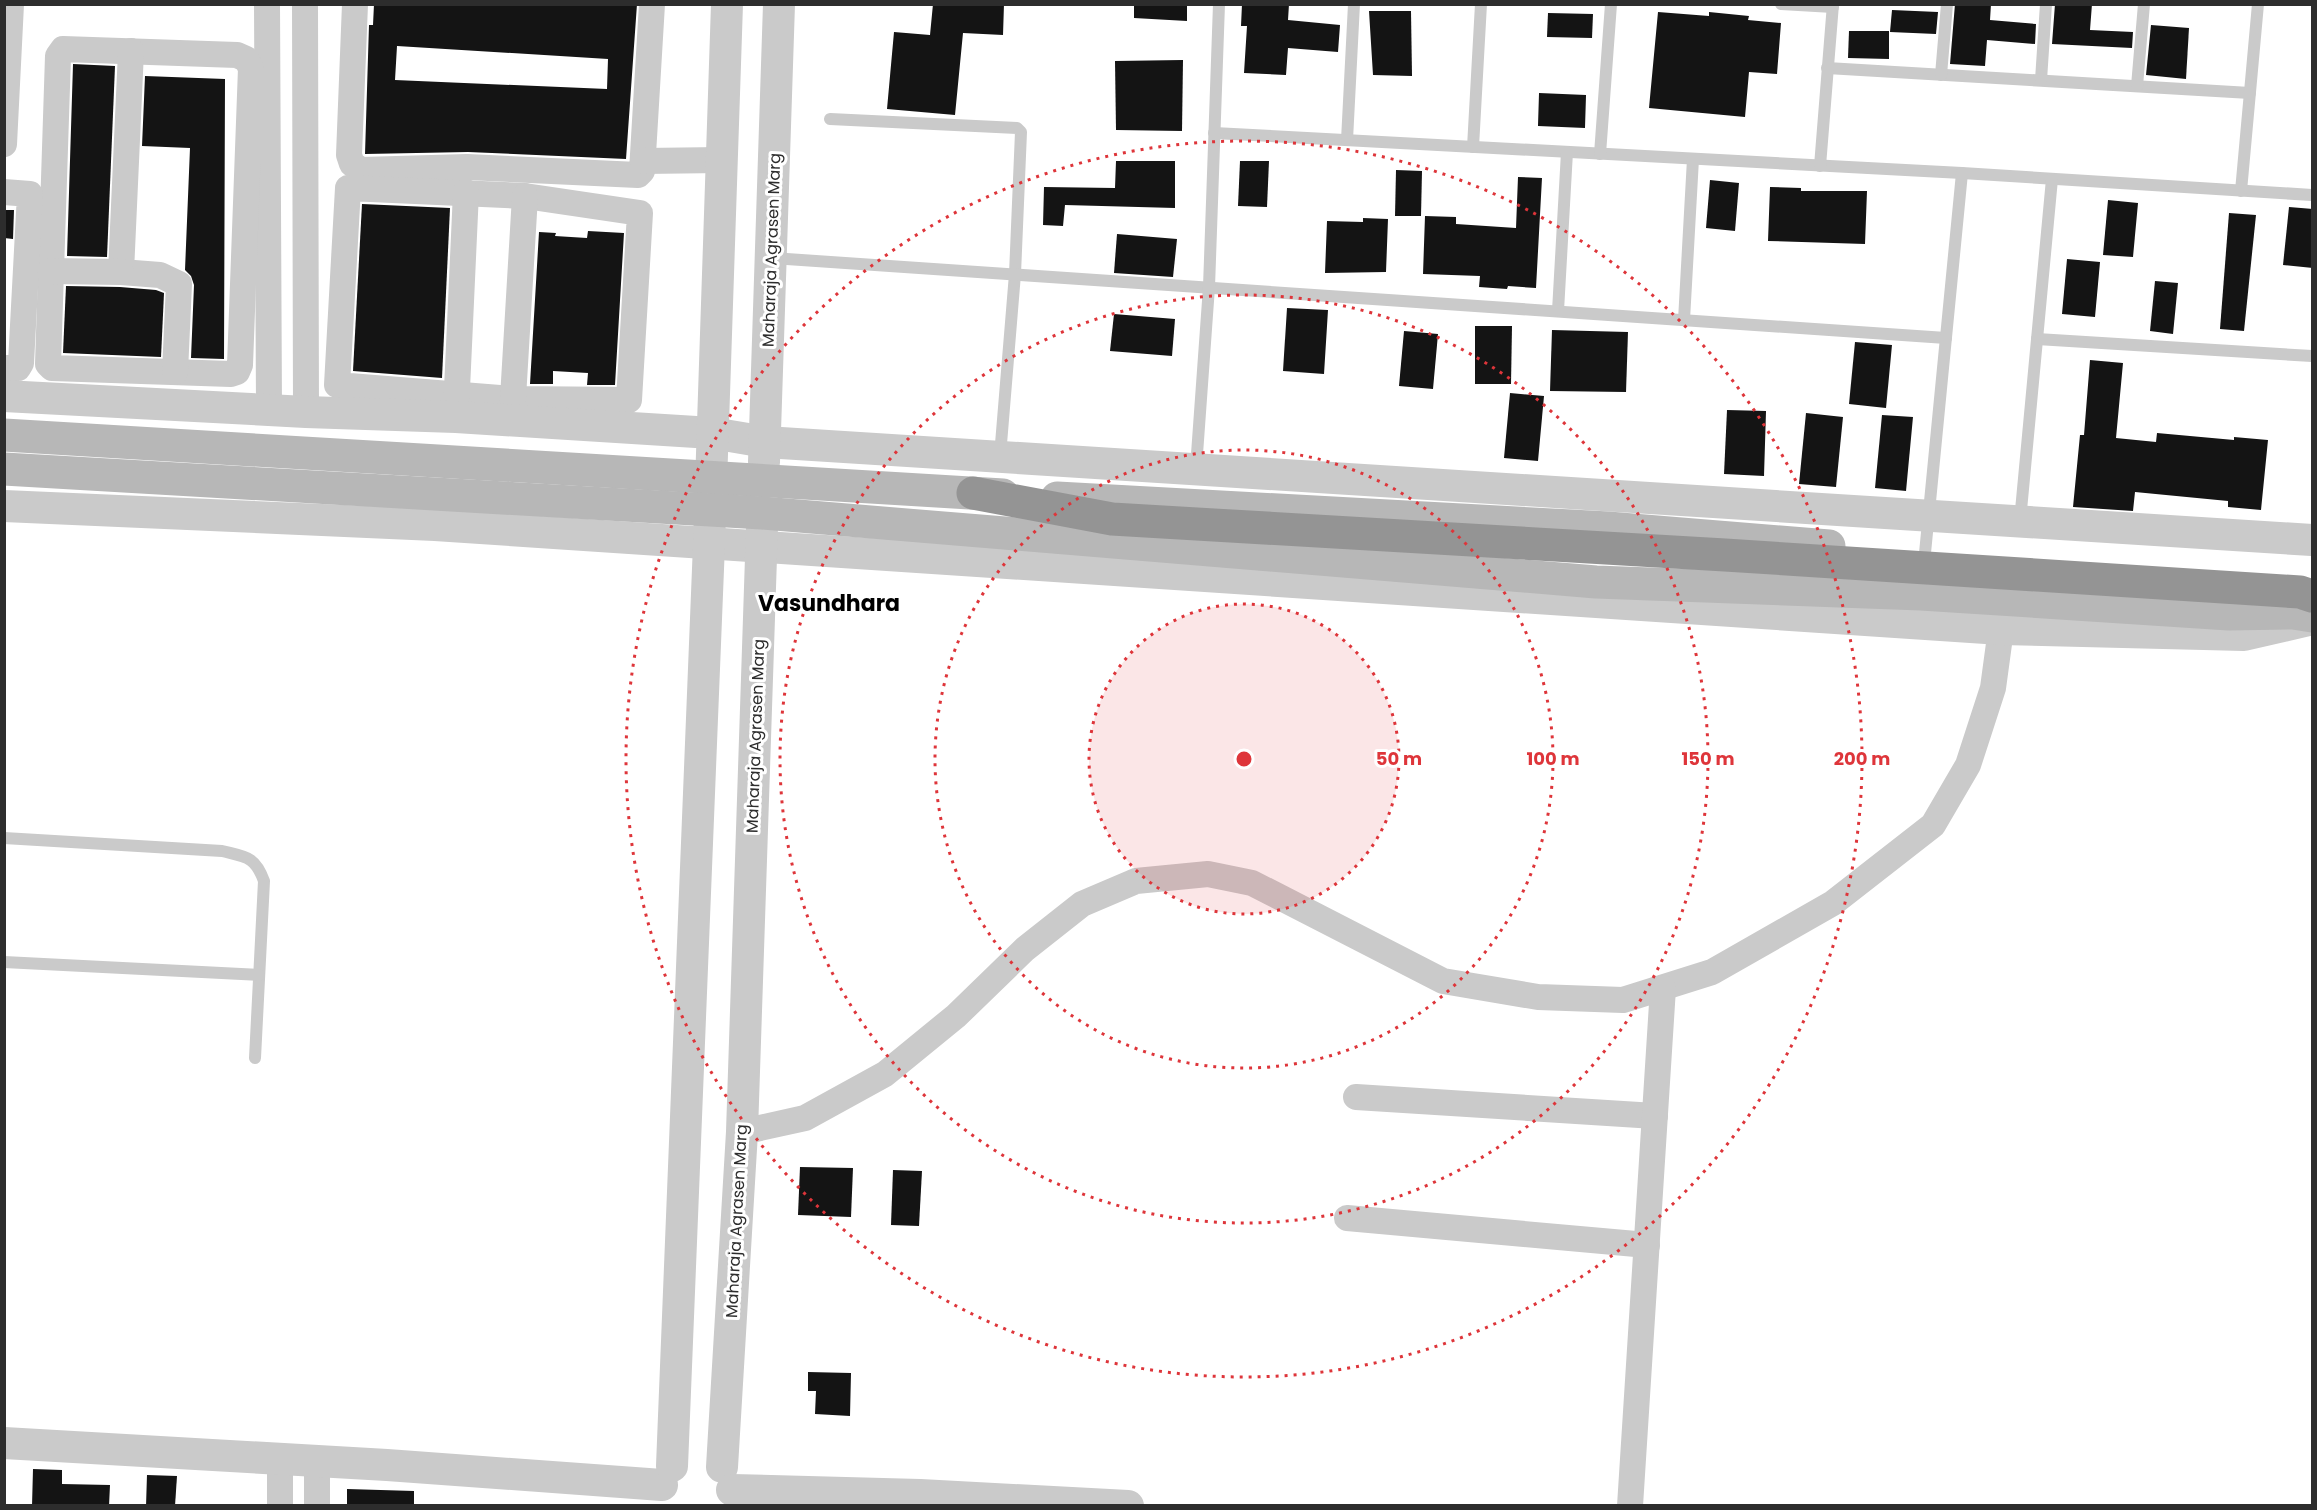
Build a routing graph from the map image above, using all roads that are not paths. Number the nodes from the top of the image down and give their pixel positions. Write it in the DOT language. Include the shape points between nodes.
graph roads {
  1 [pos="11,4"];
  2 [pos="267,4"];
  3 [pos="305,4"];
  4 [pos="355,4"];
  5 [pos="652,4"];
  6 [pos="727,4"];
  7 [pos="779,4"];
  8 [pos="1219,4"];
  9 [pos="1354,4"];
  10 [pos="1481,4"];
  11 [pos="1611,4"];
  12 [pos="1781,4"];
  13 [pos="1947,4"];
  14 [pos="2046,4"];
  15 [pos="2144,4"];
  16 [pos="2258,4"];
  17 [pos="1833,6"];
  18 [pos="132,51"];
  19 [pos="1827,68"];
  20 [pos="1941,75"];
  21 [pos="2041,80"];
  22 [pos="2137,86"];
  23 [pos="2250,93"];
  24 [pos="830,119"];
  25 [pos="1215,133"];
  26 [pos="1347,140"];
  27 [pos="4,144"];
  28 [pos="1473,147"];
  29 [pos="1567,152"];
  30 [pos="1600,154"];
  31 [pos="1693,159"];
  32 [pos="722,160"];
  33 [pos="643,161"];
  34 [pos="1820,166"];
  35 [pos="1962,173"];
  36 [pos="2052,179"];
  37 [pos="2241,191"];
  38 [pos="4,192"];
  39 [pos="466,192"];
  40 [pos="2313,195"];
  41 [pos="525,196"];
  42 [pos="771,258"];
  43 [pos="50,271"];
  44 [pos="121,272"];
  45 [pos="1015,274"];
  46 [pos="1209,287"];
  47 [pos="1557,311"];
  48 [pos="1684,320"];
  49 [pos="1946,338"];
  50 [pos="2037,339"];
  51 [pos="2313,356"];
  52 [pos="4,368"];
  53 [pos="175,372"];
  54 [pos="60,383"];
  55 [pos="4,396"];
  56 [pos="457,406"];
  57 [pos="269,409"];
  58 [pos="512,410"];
  59 [pos="306,412"];
  60 [pos="712,433"];
  61 [pos="4,435"];
  62 [pos="765,442"];
  63 [pos="1000,457"];
  64 [pos="4,469"];
  65 [pos="1196,470"];
  66 [pos="710,494"];
  67 [pos="973,494"];
  68 [pos="763,497"];
  69 [pos="4,506"];
  70 [pos="1929,516"];
  71 [pos="2020,522"];
  72 [pos="2313,540"];
  73 [pos="709,544"];
  74 [pos="761,547"];
  75 [pos="1925,553"];
  76 [pos="2313,581"];
  77 [pos="2313,596"];
  78 [pos="2313,618"];
  79 [pos="2001,629"];
  80 [pos="4,838"];
  81 [pos="4,962"];
  82 [pos="259,975"];
  83 [pos="1663,988"];
  84 [pos="255,1058"];
  85 [pos="1356,1097"];
  86 [pos="1655,1116"];
  87 [pos="742,1132"];
  88 [pos="1347,1218"];
  89 [pos="1647,1245"];
  90 [pos="4,1443"];
  91 [pos="280,1459"];
  92 [pos="317,1461"];
  93 [pos="666,1485"];
  94 [pos="727,1487"];
  95 [pos="920,1500"];
  96 [pos="280,1506"];
  97 [pos="317,1506"];
  98 [pos="1128,1506"];
  99 [pos="1630,1506"];
  1 -- 27 [label="street"];
  2 -- 57 [label="street"];
  3 -- 59 [label="street"];
  4 -- 33 [label="street" via="349,155 352,164 361,170 467,167 638,175"];
  5 -- 33 [label="street"];
  6 -- 32 [label="street"];
  7 -- 42 [label="street, Maharaja Agrasen Marg"];
  8 -- 25 [label="lane"];
  9 -- 26 [label="lane"];
  10 -- 28 [label="lane"];
  11 -- 30 [label="lane"];
  12 -- 17 [label="lane"];
  13 -- 20 [label="lane"];
  14 -- 21 [label="lane"];
  15 -- 22 [label="lane"];
  16 -- 23 [label="lane"];
  17 -- 19 [label="lane"];
  18 -- 43 [label="street" via="63,49 59,54"];
  18 -- 44 [label="street"];
  18 -- 53 [label="street" via="237,55 246,59 251,68 240,365 231,374"];
  19 -- 20 [label="lane"];
  19 -- 34 [label="lane"];
  20 -- 21 [label="lane"];
  21 -- 22 [label="lane"];
  22 -- 23 [label="lane"];
  23 -- 37 [label="lane"];
  24 -- 45 [label="lane" via="1019,129"];
  25 -- 26 [label="lane"];
  25 -- 46 [label="lane"];
  26 -- 28 [label="lane"];
  28 -- 29 [label="lane"];
  29 -- 30 [label="lane"];
  29 -- 47 [label="lane"];
  30 -- 31 [label="lane"];
  31 -- 34 [label="lane"];
  31 -- 48 [label="lane"];
  32 -- 33 [label="street"];
  32 -- 60 [label="street"];
  34 -- 35 [label="lane"];
  35 -- 36 [label="lane"];
  35 -- 49 [label="lane"];
  36 -- 37 [label="lane"];
  36 -- 50 [label="lane"];
  37 -- 40 [label="lane"];
  38 -- 52 [label="street" via="30,194 21,363 18,368"];
  39 -- 41 [label="street"];
  39 -- 56 [label="street"];
  39 -- 56 [label="street" via="348,188 337,385"];
  41 -- 58 [label="street"];
  41 -- 58 [label="street" via="640,213 630,400"];
  42 -- 45 [label="lane"];
  42 -- 62 [label="street, Maharaja Agrasen Marg"];
  43 -- 44 [label="street"];
  43 -- 54 [label="street" via="47,362"];
  44 -- 53 [label="street" via="160,275 178,284"];
  45 -- 46 [label="lane"];
  45 -- 63 [label="lane"];
  46 -- 47 [label="lane"];
  46 -- 65 [label="lane"];
  47 -- 48 [label="lane"];
  48 -- 49 [label="lane"];
  49 -- 70 [label="lane"];
  50 -- 51 [label="lane"];
  50 -- 71 [label="lane"];
  53 -- 54 [label="street"];
  54 -- 55 [label="street"];
  54 -- 57 [label="street"];
  56 -- 58 [label="street"];
  56 -- 59 [label="street"];
  57 -- 59 [label="street"];
  58 -- 60 [label="street"];
  60 -- 62 [label="street"];
  60 -- 66 [label="street"];
  61 -- 66 [label="main road"];
  62 -- 63 [label="street"];
  62 -- 68 [label="street, Maharaja Agrasen Marg"];
  63 -- 65 [label="street"];
  64 -- 66 [label="main road"];
  65 -- 70 [label="street"];
  66 -- 68 [label="main road"];
  66 -- 73 [label="street"];
  67 -- 68 [label="main road"];
  67 -- 75 [label="main road" via="1597,528"];
  67 -- 77 [label="highway" via="1112,519 2300,592"];
  68 -- 74 [label="street, Maharaja Agrasen Marg"];
  68 -- 78 [label="main road" via="1596,582 1921,594 2229,614 2293,613"];
  69 -- 73 [label="street" via="435,525"];
  70 -- 71 [label="street"];
  70 -- 75 [label="lane"];
  71 -- 72 [label="street"];
  73 -- 74 [label="street"];
  73 -- 93 [label="street"];
  74 -- 79 [label="street"];
  74 -- 87 [label="street, Maharaja Agrasen Marg"];
  75 -- 76 [label="main road" via="2241,572"];
  78 -- 79 [label="street" via="2244,635"];
  79 -- 83 [label="street" via="1993,687 1968,765 1933,825 1833,903 1712,972"];
  80 -- 82 [label="lane" via="222,851 245,857 258,866 264,881"];
  81 -- 82 [label="lane"];
  82 -- 84 [label="lane"];
  83 -- 86 [label="street"];
  83 -- 87 [label="street" via="1623,1000 1539,997 1443,981 1252,883 1208,874 1136,882 1082,904 1025,949 956,1016 885,1074 805,1118"];
  85 -- 86 [label="street"];
  86 -- 89 [label="street"];
  87 -- 94 [label="street, Maharaja Agrasen Marg"];
  88 -- 89 [label="street"];
  89 -- 99 [label="street"];
  90 -- 91 [label="street"];
  91 -- 92 [label="street"];
  91 -- 96 [label="street"];
  92 -- 93 [label="street"];
  92 -- 97 [label="street"];
  93 -- 94 [label="street" via="692,1456 702,1456 713,1459"];
  94 -- 95 [label="street"];
  95 -- 98 [label="street"];
}
